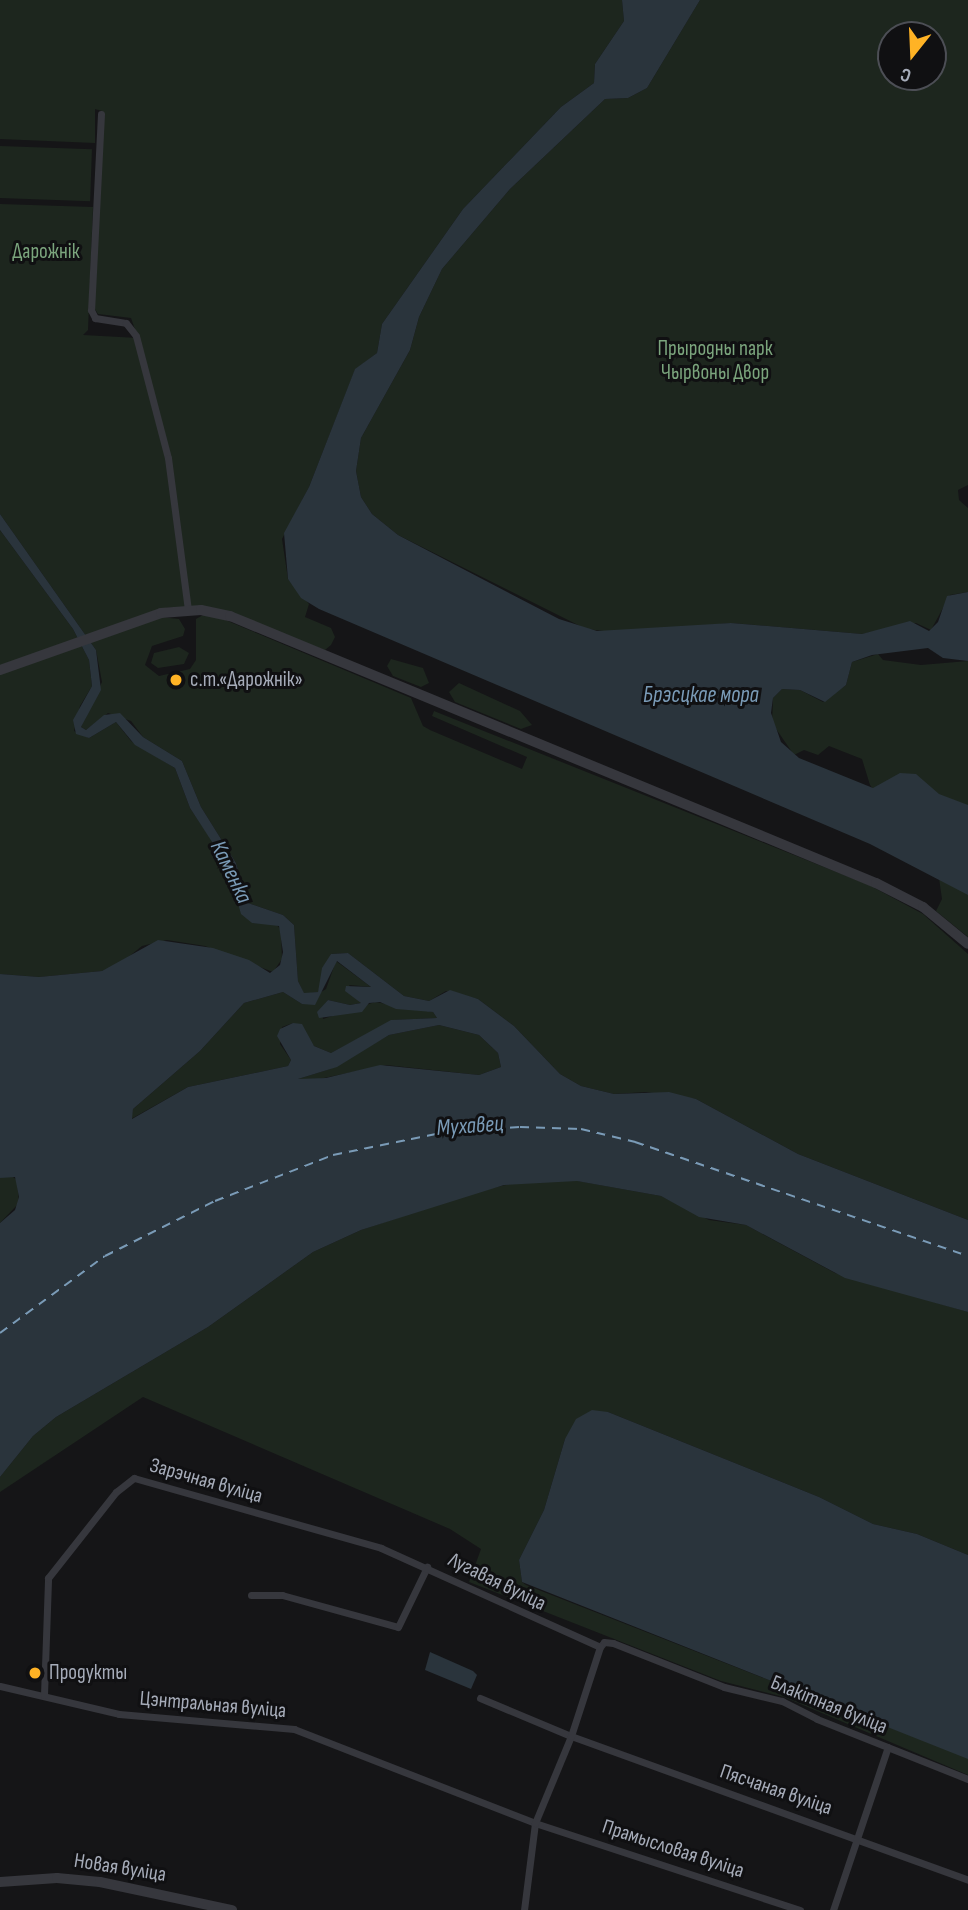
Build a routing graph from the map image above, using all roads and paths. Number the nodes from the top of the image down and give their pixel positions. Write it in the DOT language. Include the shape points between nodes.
graph roads {
  1 [pos="101,114"];
  2 [pos="188,609"];
  3 [pos="0,670"];
  4 [pos="968,944"];
  5 [pos="427,1567"];
  6 [pos="251,1595"];
  7 [pos="600,1647"];
  8 [pos="0,1686"];
  9 [pos="44,1695"];
  10 [pos="480,1698"];
  11 [pos="571,1736"];
  12 [pos="888,1747"];
  13 [pos="968,1779"];
  14 [pos="535,1823"];
  15 [pos="858,1838"];
  16 [pos="968,1880"];
  17 [pos="0,1882"];
  18 [pos="232,1910"];
  19 [pos="524,1910"];
  20 [pos="800,1910"];
  21 [pos="833,1910"];
  1 -- 2 [label="street" via="91,310 95,318 126,323 136,336 168,458"];
  2 -- 3 [label="street" via="102,632"];
  2 -- 4 [label="street" via="222,614 258,627 876,883 923,907"];
  5 -- 6 [label="street, Лугавая вуліца" via="398,1628 282,1595"];
  5 -- 7 [label="street, Лугавая вуліца"];
  5 -- 9 [label="street, Зарэчная вуліца" via="381,1548 134,1478 116,1492 48,1578"];
  7 -- 11 [label="street"];
  7 -- 12 [label="street, Блакітная вуліца" via="604,1642 613,1643 724,1687 782,1701"];
  8 -- 9 [label="street, Цэнтральная вуліца"];
  9 -- 14 [label="street, Цэнтральная вуліца" via="119,1714 294,1729"];
  10 -- 11 [label="street, Пясчаная вуліца"];
  11 -- 14 [label="street"];
  11 -- 15 [label="street, Пясчаная вуліца"];
  12 -- 13 [label="street, Блакітная вуліца"];
  12 -- 15 [label="street"];
  14 -- 19 [label="street"];
  14 -- 20 [label="street, Прамысловая вуліца"];
  15 -- 16 [label="street, Пясчаная вуліца"];
  15 -- 21 [label="street"];
  17 -- 18 [label="street, Новая вуліца" via="57,1878 100,1882"];
}
